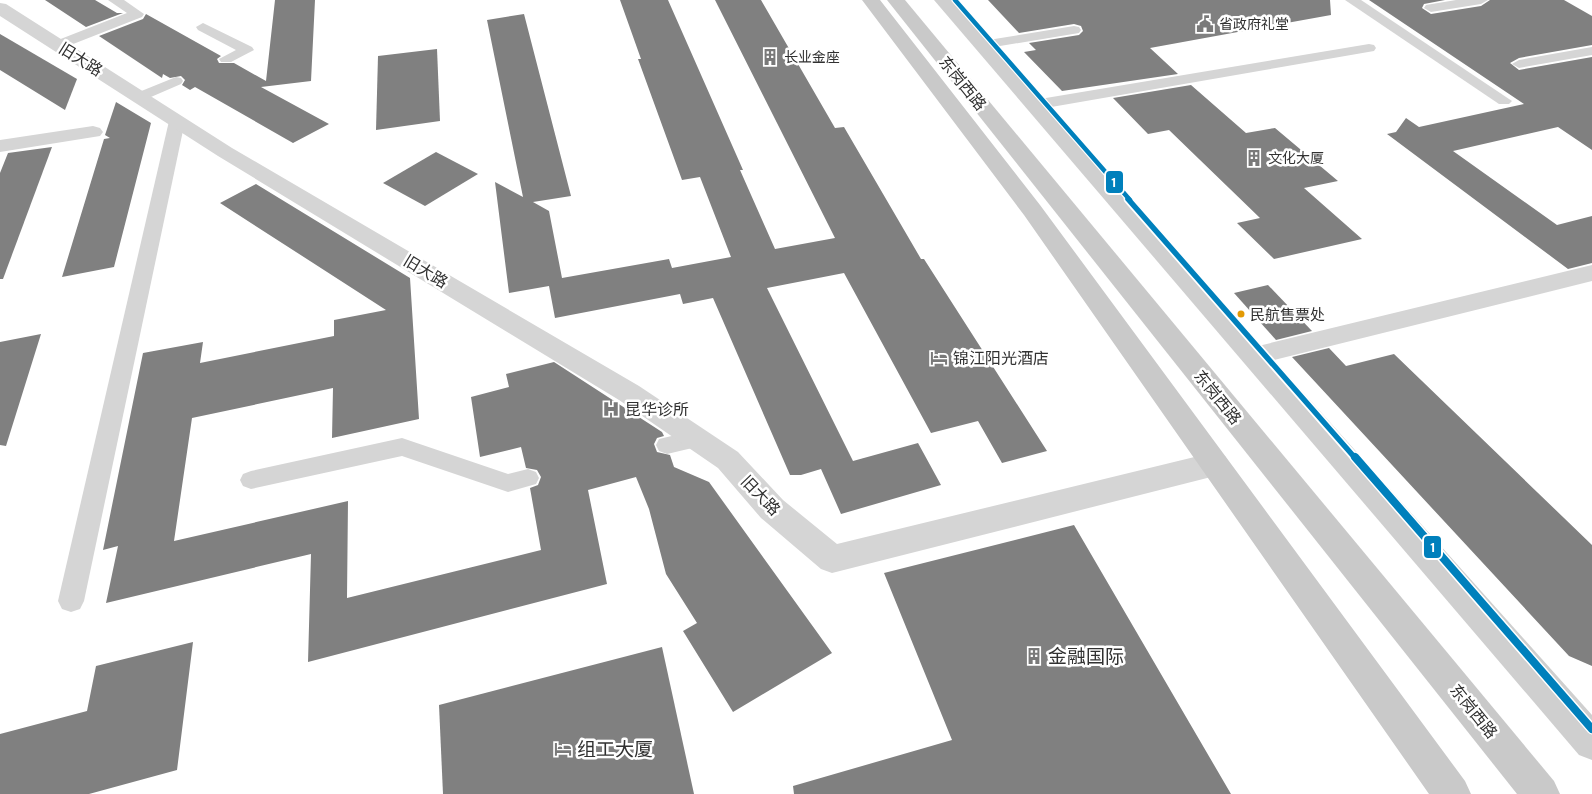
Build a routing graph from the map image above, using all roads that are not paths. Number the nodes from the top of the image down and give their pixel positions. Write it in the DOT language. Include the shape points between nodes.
graph roads {
  1 [pos="115,0"];
  2 [pos="871,0"];
  3 [pos="896,0"];
  4 [pos="942,0"];
  5 [pos="1352,0"];
  6 [pos="1481,0"];
  7 [pos="0,8"];
  8 [pos="1431,8"];
  9 [pos="203,26"];
  10 [pos="1074,30"];
  11 [pos="1400,31"];
  12 [pos="58,45"];
  13 [pos="982,45"];
  14 [pos="1592,51"];
  15 [pos="226,59"];
  16 [pos="1519,64"];
  17 [pos="176,81"];
  18 [pos="140,97"];
  19 [pos="1504,101"];
  20 [pos="1034,105"];
  21 [pos="177,121"];
  22 [pos="92,132"];
  23 [pos="0,146"];
  24 [pos="1592,273"];
  25 [pos="1254,356"];
  26 [pos="697,439"];
  27 [pos="667,445"];
  28 [pos="1214,464"];
  29 [pos="528,478"];
  30 [pos="251,480"];
  31 [pos="71,601"];
  32 [pos="1592,742"];
  33 [pos="1452,794"];
  34 [pos="1541,794"];
  1 -- 12 [label="lane" via="137,14"];
  2 -- 28 [label="main road, 东岗西路" via="1032,210"];
  3 -- 34 [label="main road, 东岗西路"];
  4 -- 13 [label="street"];
  5 -- 11 [label="lane"];
  6 -- 8 [label="lane"];
  7 -- 12 [label="street, 旧大路"];
  9 -- 15 [label="lane" via="247,50"];
  10 -- 13 [label="lane"];
  11 -- 19 [label="lane"];
  11 -- 20 [label="lane" via="1356,38 1369,48"];
  12 -- 18 [label="street, 旧大路"];
  13 -- 20 [label="street"];
  14 -- 16 [label="lane"];
  17 -- 18 [label="lane"];
  18 -- 21 [label="street, 旧大路"];
  20 -- 25 [label="street"];
  21 -- 26 [label="street, 旧大路" via="629,392"];
  21 -- 31 [label="lane"];
  22 -- 23 [label="street"];
  24 -- 25 [label="street"];
  25 -- 32 [label="street"];
  26 -- 27 [label="lane"];
  26 -- 28 [label="street, 旧大路" via="728,460 772,509 832,559"];
  28 -- 33 [label="main road, 东岗西路"];
  29 -- 30 [label="lane" via="508,482 402,448"];
}
